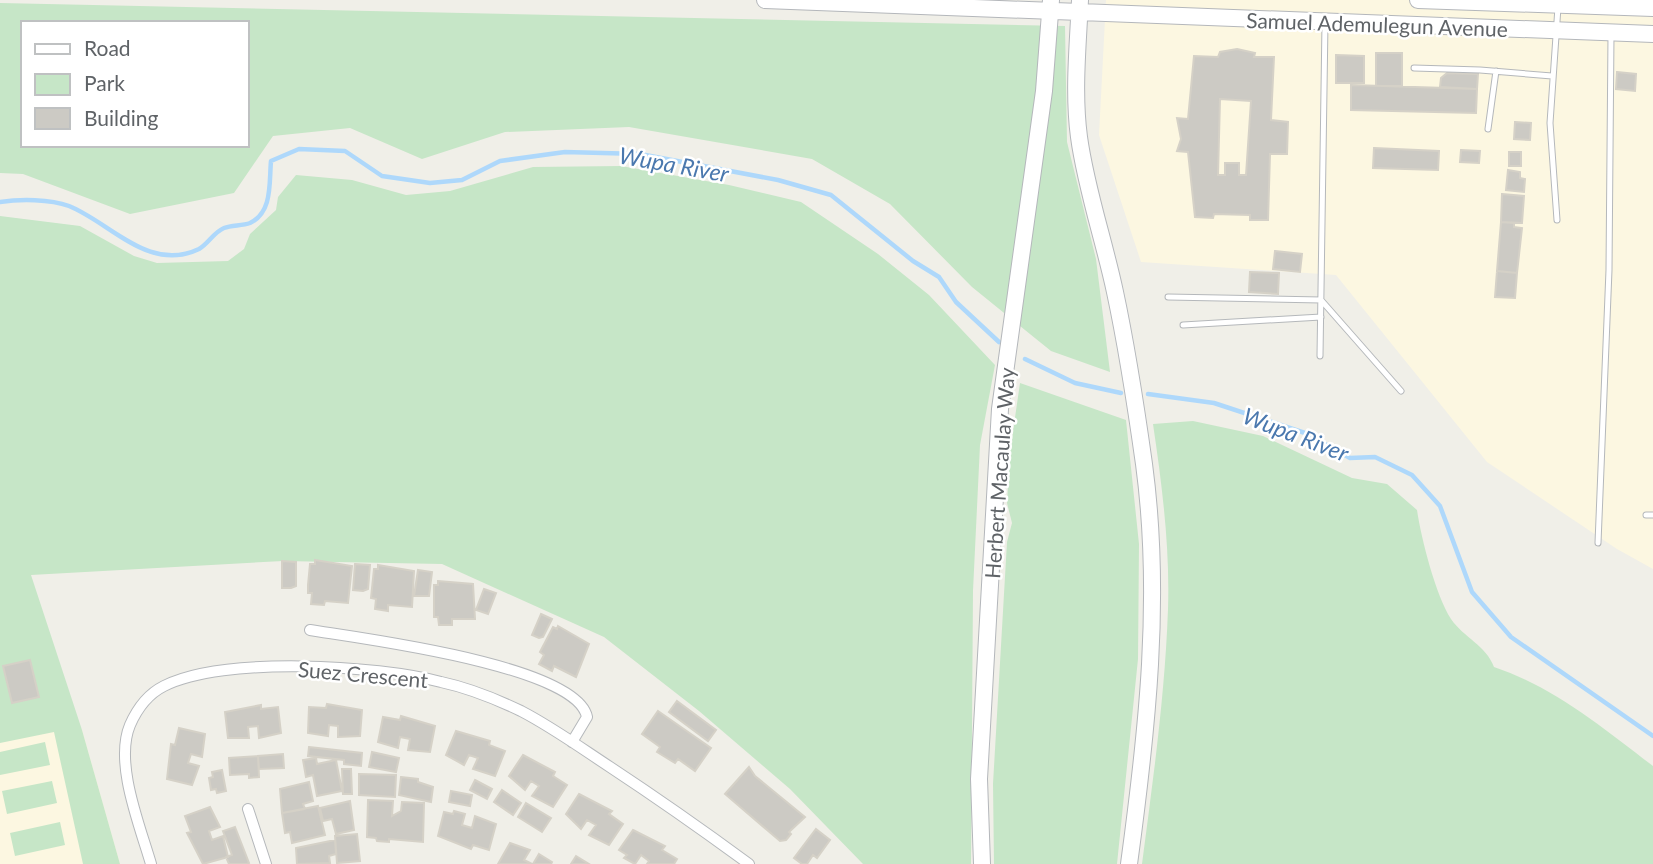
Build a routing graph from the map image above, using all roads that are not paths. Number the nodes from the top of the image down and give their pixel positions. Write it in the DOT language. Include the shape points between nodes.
graph roads {
  1 [pos="765,0"];
  2 [pos="1418,0"];
  3 [pos="1616,3"];
  4 [pos="1558,5"];
  5 [pos="1051,6"];
  6 [pos="1080,7"];
  7 [pos="1653,8"];
  8 [pos="1325,21"];
  9 [pos="1555,32"];
  10 [pos="1611,33"];
  11 [pos="1653,34"];
  12 [pos="1414,68"];
  13 [pos="1496,71"];
  14 [pos="1552,76"];
  15 [pos="1488,130"];
  16 [pos="1556,220"];
  17 [pos="1168,298"];
  18 [pos="1321,299"];
  19 [pos="1321,317"];
  20 [pos="1183,326"];
  21 [pos="1320,356"];
  22 [pos="1401,391"];
  23 [pos="1646,515"];
  24 [pos="1653,515"];
  25 [pos="1598,543"];
  26 [pos="310,630"];
  27 [pos="572,742"];
  28 [pos="248,809"];
  29 [pos="151,864"];
  30 [pos="266,864"];
  31 [pos="749,864"];
  32 [pos="982,864"];
  33 [pos="1129,864"];
  1 -- 5 [label="main road, Samuel Ademulegun Avenue"];
  2 -- 4 [label="main road, Samuel Ademulegun Avenue"];
  3 -- 4 [label="main road, Samuel Ademulegun Avenue"];
  3 -- 7 [label="main road, Samuel Ademulegun Avenue"];
  4 -- 9 [label="lane"];
  5 -- 6 [label="main road, Samuel Ademulegun Avenue"];
  5 -- 32 [label="main road, Herbert Macaulay Way" via="1044,91 1000,409 979,779"];
  6 -- 8 [label="main road, Samuel Ademulegun Avenue"];
  6 -- 33 [label="main road" via="1079,138 1115,293 1144,466 1152,624 1147,723"];
  8 -- 9 [label="main road, Samuel Ademulegun Avenue"];
  8 -- 18 [label="lane"];
  9 -- 10 [label="main road, Samuel Ademulegun Avenue"];
  9 -- 14 [label="lane"];
  10 -- 11 [label="main road, Samuel Ademulegun Avenue"];
  10 -- 25 [label="lane" via="1609,270"];
  12 -- 13 [label="lane"];
  13 -- 14 [label="lane"];
  13 -- 15 [label="lane"];
  14 -- 16 [label="lane"];
  17 -- 18 [label="lane"];
  18 -- 19 [label="lane"];
  18 -- 22 [label="lane"];
  19 -- 20 [label="lane"];
  19 -- 21 [label="lane"];
  23 -- 24 [label="lane"];
  26 -- 27 [label="street" via="458,656 544,681 586,709 587,717"];
  27 -- 29 [label="street, Suez Crescent" via="484,695 398,673 292,666 188,678 163,687 142,704 129,727 124,754"];
  27 -- 31 [label="street, Suez Crescent"];
  28 -- 30 [label="street"];
}
